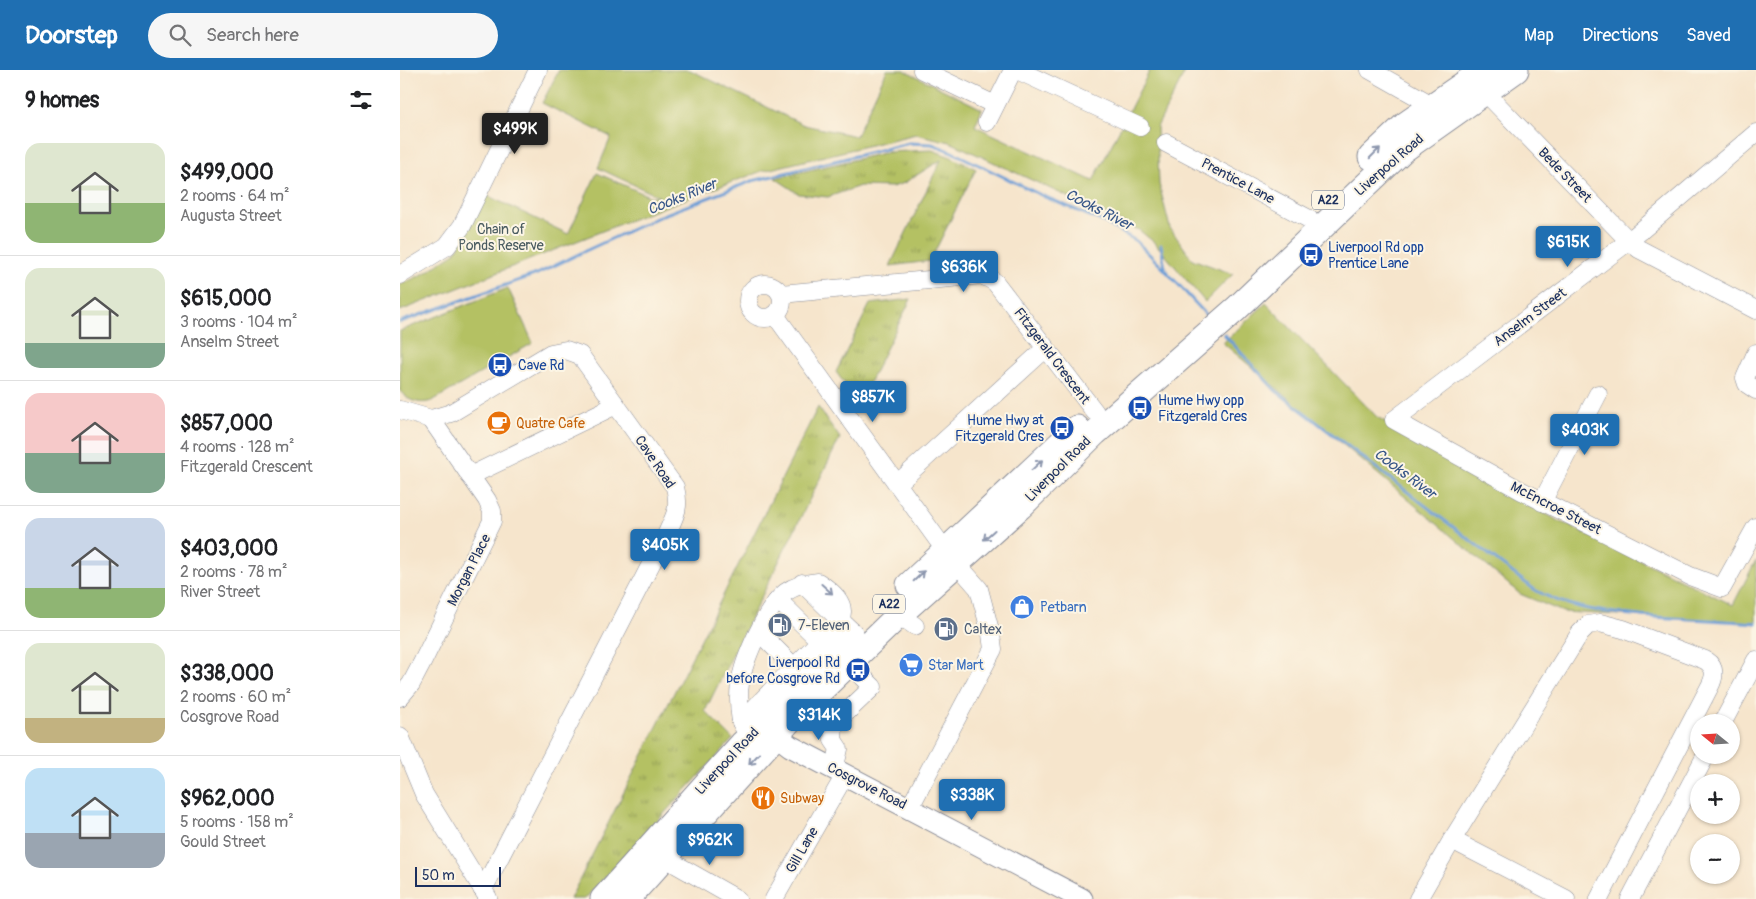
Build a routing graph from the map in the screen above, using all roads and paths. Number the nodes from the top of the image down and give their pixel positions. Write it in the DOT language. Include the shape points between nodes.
graph roads {
  1 [pos="538,70"];
  2 [pos="922,70"];
  3 [pos="1013,70"];
  4 [pos="1017,70"];
  5 [pos="1370,70"];
  6 [pos="1516,70"];
  7 [pos="1484,81"];
  8 [pos="995,105"];
  9 [pos="1441,111"];
  10 [pos="987,122"];
  11 [pos="1140,127"];
  12 [pos="1756,133"];
  13 [pos="1166,143"];
  14 [pos="1309,219"];
  15 [pos="1629,241"];
  16 [pos="400,275"];
  17 [pos="781,294"];
  18 [pos="1232,303"];
  19 [pos="1756,310"];
  20 [pos="775,315"];
  21 [pos="1191,338"];
  22 [pos="1046,348"];
  23 [pos="1756,353"];
  24 [pos="1756,390"];
  25 [pos="1598,394"];
  26 [pos="616,405"];
  27 [pos="400,410"];
  28 [pos="1095,412"];
  29 [pos="431,419"];
  30 [pos="1394,420"];
  31 [pos="470,476"];
  32 [pos="897,484"];
  33 [pos="1542,502"];
  34 [pos="1756,527"];
  35 [pos="951,557"];
  36 [pos="781,596"];
  37 [pos="836,632"];
  38 [pos="756,637"];
  39 [pos="1756,660"];
  40 [pos="849,663"];
  41 [pos="790,671"];
  42 [pos="400,697"];
  43 [pos="805,706"];
  44 [pos="1727,714"];
  45 [pos="757,730"];
  46 [pos="833,732"];
  47 [pos="400,736"];
  48 [pos="1701,764"];
  49 [pos="832,768"];
  50 [pos="909,808"];
  51 [pos="1452,840"];
  52 [pos="659,850"];
  53 [pos="485,894"];
  54 [pos="603,899"];
  55 [pos="627,899"];
  56 [pos="737,899"];
  57 [pos="774,899"];
  58 [pos="1082,899"];
  59 [pos="1418,899"];
  60 [pos="1566,899"];
  61 [pos="1599,899"];
  62 [pos="1630,899"];
  1 -- 16 [label="street" via="462,226 448,246"];
  2 -- 8 [label="street"];
  3 -- 8 [label="street"];
  4 -- 11 [label="street"];
  5 -- 9 [label="street"];
  6 -- 7 [label="highway, Liverpool Road / A22"];
  7 -- 9 [label="highway, Liverpool Road / A22"];
  7 -- 15 [label="street, Bede Street"];
  8 -- 10 [label="street"];
  14 -- 9 [label="highway, Liverpool Road / A22, one-way" via="1406,124"];
  9 -- 18 [label="highway, Liverpool Road / A22" via="1421,136 1326,224"];
  12 -- 15 [label="street, Anselm Street"];
  13 -- 14 [label="street, Prentice Lane"];
  14 -- 18 [label="highway, Liverpool Road / A22"];
  15 -- 19 [label="street, Bede Street"];
  15 -- 30 [label="street, Anselm Street"];
  17 -- 20 [label="street" via="782,306"];
  17 -- 20 [label="street" via="772,285 760,284 754,287 748,299 748,305 756,316"];
  17 -- 22 [label="street, Fitzgerald Crescent" via="982,275 995,282"];
  18 -- 21 [label="highway, Liverpool Road / A22"];
  20 -- 32 [label="street"];
  21 -- 28 [label="highway, Liverpool Road / A22"];
  21 -- 35 [label="highway, Liverpool Road / A22, one-way" via="1021,506"];
  22 -- 28 [label="street, Fitzgerald Crescent"];
  22 -- 32 [label="street"];
  23 -- 24 [label="street" via="1745,378 1747,384"];
  25 -- 33 [label="street"];
  26 -- 29 [label="street, Cave Road" via="580,355 566,350 551,353 451,413"];
  26 -- 31 [label="street"];
  26 -- 53 [label="street, Cave Road" via="675,487 679,502 674,518 486,884"];
  27 -- 29 [label="street"];
  35 -- 28 [label="highway, Liverpool Road / A22, one-way"];
  29 -- 31 [label="street, Morgan Place"];
  30 -- 33 [label="street, McEncroe Street"];
  31 -- 42 [label="street, Morgan Place" via="487,500 492,521 418,671"];
  32 -- 35 [label="street"];
  33 -- 34 [label="street, McEncroe Street" via="1690,576 1722,588"];
  37 -- 35 [label="highway, Liverpool Road / A22, one-way"];
  35 -- 40 [label="highway, Liverpool Road / A22" via="907,620"];
  35 -- 50 [label="street" via="979,589 993,649"];
  36 -- 37 [label="street"];
  36 -- 37 [label="street, one-way" via="802,583"];
  36 -- 38 [label="street" via="771,607"];
  37 -- 41 [label="street"];
  37 -- 45 [label="highway, Liverpool Road / A22"];
  38 -- 41 [label="street"];
  38 -- 45 [label="street" via="744,666 738,705"];
  39 -- 44 [label="street"];
  40 -- 43 [label="highway, Liverpool Road / A22"];
  40 -- 46 [label="street" via="873,687"];
  41 -- 45 [label="street"];
  43 -- 45 [label="highway, Liverpool Road / A22"];
  43 -- 46 [label="street" via="819,711"];
  45 -- 49 [label="main road, Cosgrove Road"];
  45 -- 52 [label="highway, Liverpool Road / A22"];
  46 -- 49 [label="street" via="839,749"];
  47 -- 53 [label="street" via="424,794"];
  48 -- 62 [label="street"];
  49 -- 50 [label="main road, Cosgrove Road"];
  49 -- 57 [label="street, Gill Lane"];
  50 -- 58 [label="main road, Cosgrove Road"];
  51 -- 59 [label="street"];
  51 -- 60 [label="street"];
  51 -- 61 [label="street" via="1564,656 1588,625 1600,623 1623,629 1704,660 1713,667 1713,682"];
  52 -- 54 [label="highway, Liverpool Road / A22"];
  52 -- 55 [label="highway, Liverpool Road / A22"];
  52 -- 56 [label="street" via="684,870"];
}
